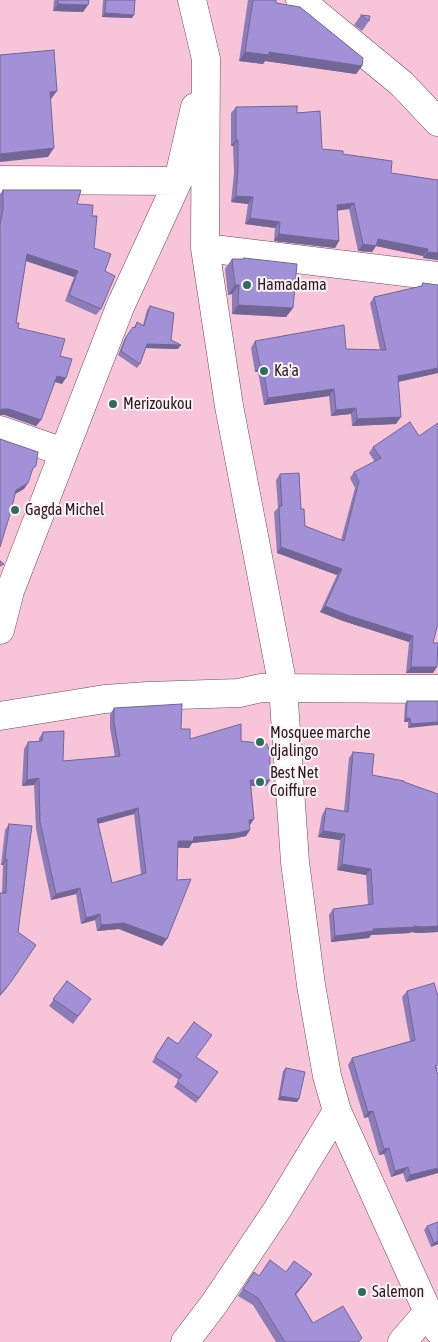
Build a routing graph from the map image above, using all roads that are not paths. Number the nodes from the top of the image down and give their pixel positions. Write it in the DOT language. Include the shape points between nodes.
graph roads {
  1 [pos="192,0"];
  2 [pos="300,0"];
  3 [pos="206,60"];
  4 [pos="438,122"];
  5 [pos="0,180"];
  6 [pos="178,181"];
  7 [pos="205,248"];
  8 [pos="438,276"];
  9 [pos="0,430"];
  10 [pos="63,452"];
  11 [pos="0,630"];
  12 [pos="282,687"];
  13 [pos="438,690"];
  14 [pos="0,716"];
  15 [pos="337,1111"];
  16 [pos="433,1321"];
  17 [pos="185,1342"];
  18 [pos="402,1342"];
  1 -- 3 [label="street"];
  2 -- 4 [label="street" via="402,84"];
  3 -- 6 [label="street"];
  3 -- 7 [label="street"];
  5 -- 6 [label="street"];
  6 -- 10 [label="street" via="120,307"];
  7 -- 8 [label="street"];
  7 -- 12 [label="street" via="229,406"];
  9 -- 10 [label="street"];
  10 -- 11 [label="street" via="10,591"];
  12 -- 13 [label="street"];
  12 -- 14 [label="street" via="240,693 105,699"];
  12 -- 15 [label="street" via="295,862 306,947 327,1076"];
  15 -- 16 [label="street"];
  15 -- 17 [label="street" via="277,1210"];
  16 -- 18 [label="street"];
}
